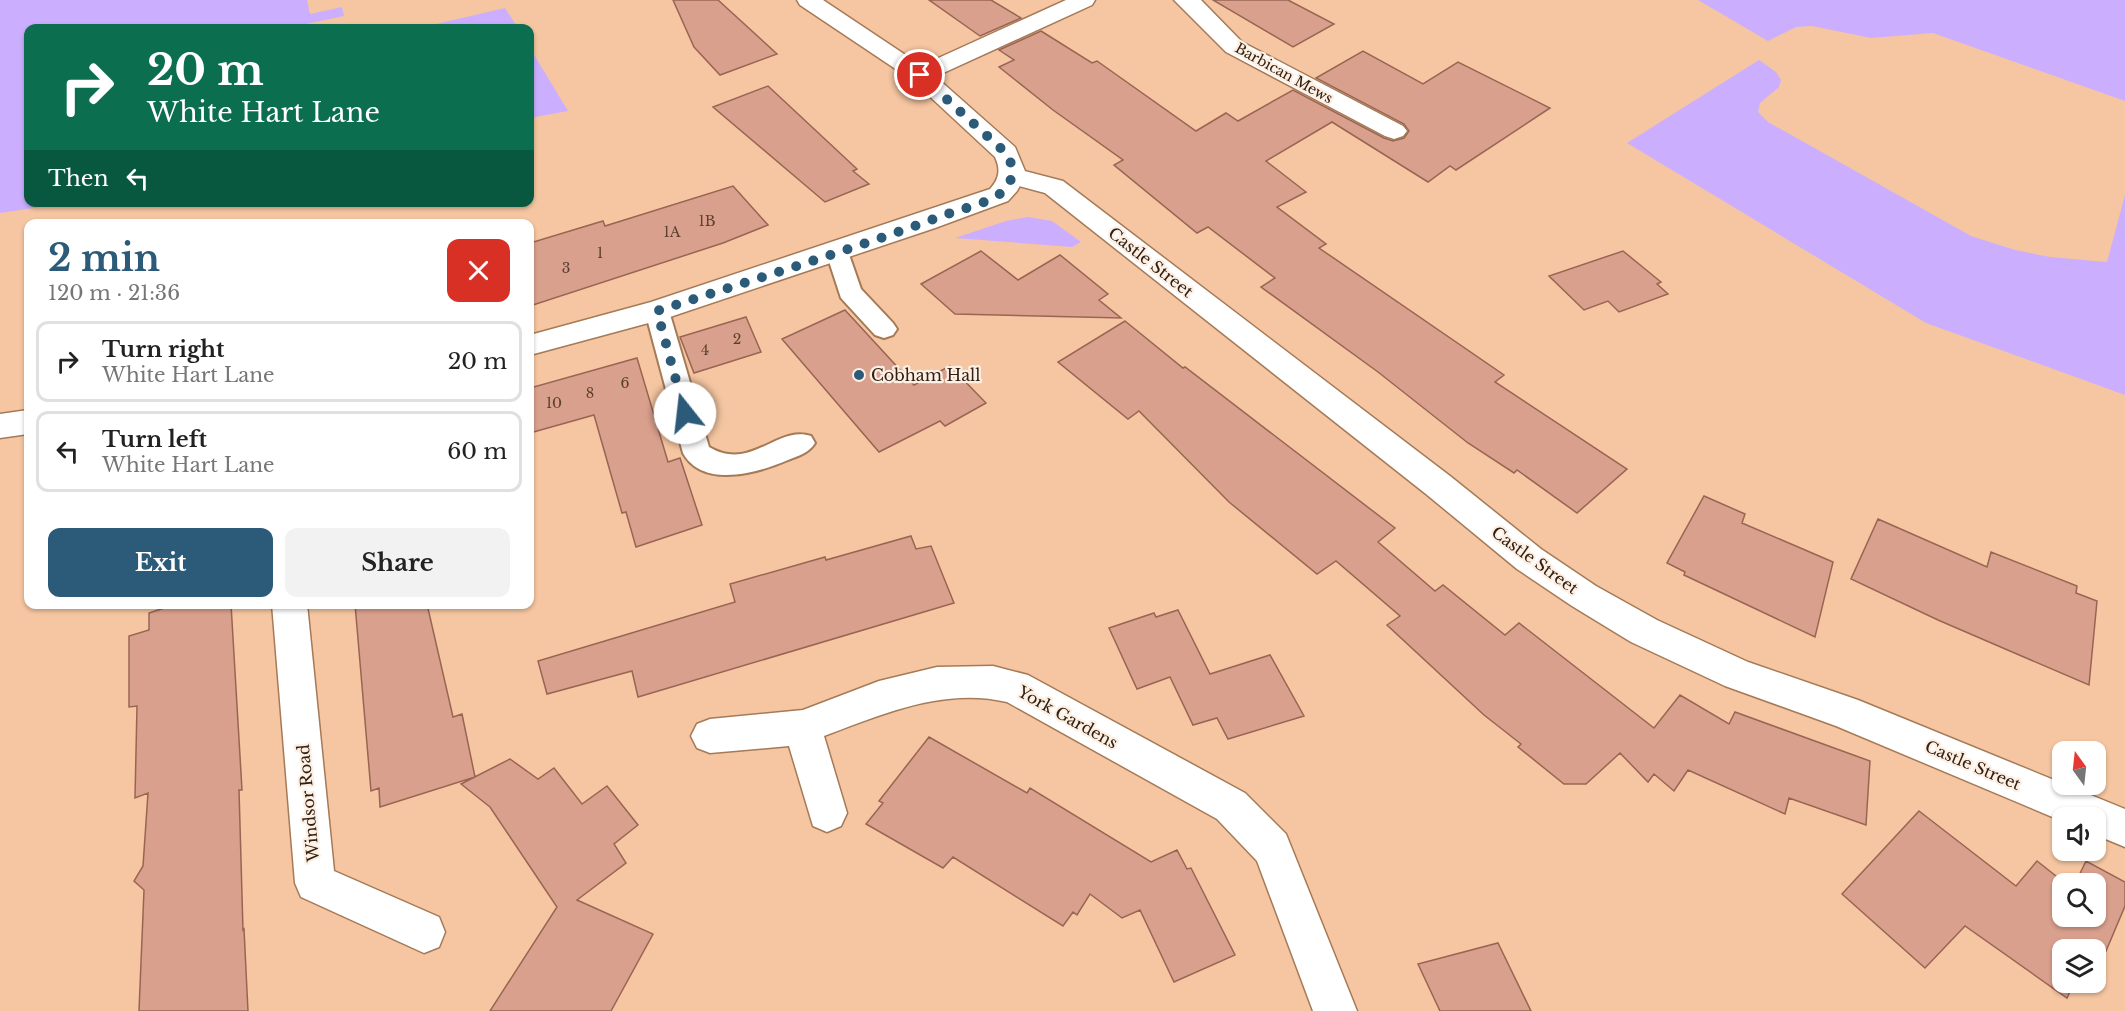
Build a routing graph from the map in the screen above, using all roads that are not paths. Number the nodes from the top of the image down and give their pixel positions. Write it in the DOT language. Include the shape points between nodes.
graph roads {
  1 [pos="808,0"];
  2 [pos="1084,0"];
  3 [pos="1185,0"];
  4 [pos="920,75"];
  5 [pos="1394,132"];
  6 [pos="1013,176"];
  7 [pos="838,252"];
  8 [pos="657,311"];
  9 [pos="884,329"];
  10 [pos="534,344"];
  11 [pos="24,423"];
  12 [pos="0,426"];
  13 [pos="801,443"];
  14 [pos="290,609"];
  15 [pos="803,727"];
  16 [pos="710,736"];
  17 [pos="827,813"];
  18 [pos="2125,828"];
  19 [pos="424,932"];
  20 [pos="1335,1011"];
  1 -- 4 [label="street"];
  2 -- 4 [label="street"];
  3 -- 5 [label="street, Barbican Mews" via="1234,47"];
  4 -- 6 [label="street" via="1006,153"];
  6 -- 7 [label="street" via="999,195"];
  6 -- 18 [label="street, Castle Street" via="1054,188 1529,559 1634,625 1738,675 1845,712"];
  7 -- 8 [label="street"];
  7 -- 9 [label="lane" via="850,292"];
  8 -- 10 [label="street"];
  8 -- 13 [label="lane" via="697,453 709,462 730,467 747,465"];
  11 -- 12 [label="street"];
  14 -- 19 [label="street, Windsor Road" via="315,883"];
  15 -- 16 [label="street, York Gardens"];
  15 -- 17 [label="street"];
  15 -- 20 [label="street, York Gardens" via="879,698 937,682 993,682 1015,687 1231,806 1272,848"];
}
